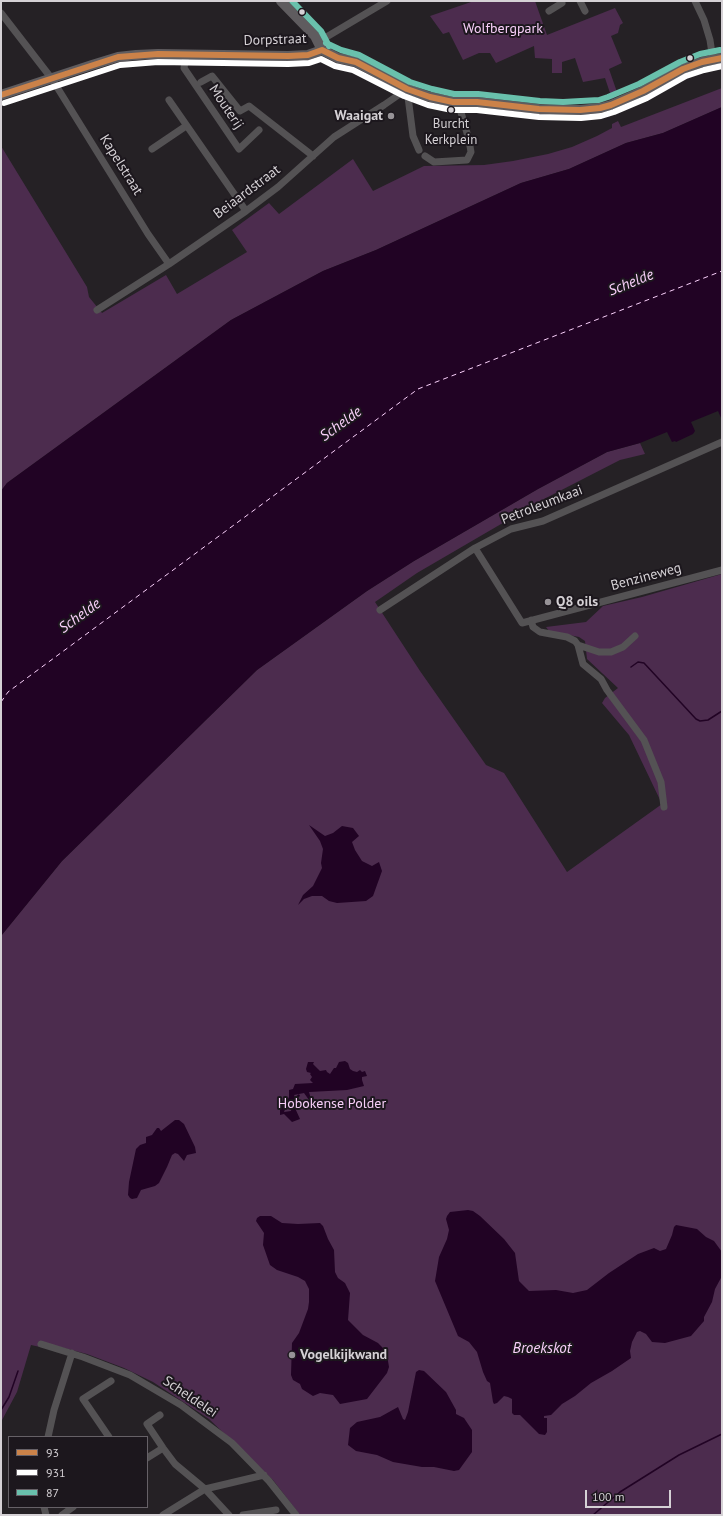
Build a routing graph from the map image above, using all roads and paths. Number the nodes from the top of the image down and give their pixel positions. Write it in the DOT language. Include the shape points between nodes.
graph roads {
  1 [pos="282,1"];
  2 [pos="387,1"];
  3 [pos="580,1"];
  4 [pos="695,1"];
  5 [pos="563,2"];
  6 [pos="549,11"];
  7 [pos="585,11"];
  8 [pos="1,14"];
  9 [pos="320,46"];
  10 [pos="186,54"];
  11 [pos="718,59"];
  12 [pos="52,79"];
  13 [pos="201,82"];
  14 [pos="407,89"];
  15 [pos="1,95"];
  16 [pos="169,100"];
  17 [pos="458,102"];
  18 [pos="186,126"];
  19 [pos="259,130"];
  20 [pos="152,149"];
  21 [pos="419,150"];
  22 [pos="313,156"];
  23 [pos="425,156"];
  24 [pos="246,211"];
  25 [pos="169,264"];
  26 [pos="97,310"];
  27 [pos="722,442"];
  28 [pos="475,548"];
  29 [pos="722,570"];
  30 [pos="380,610"];
  31 [pos="531,620"];
  32 [pos="635,636"];
  33 [pos="578,645"];
  34 [pos="664,807"];
  35 [pos="41,1344"];
  36 [pos="72,1353"];
  37 [pos="111,1380"];
  38 [pos="160,1415"];
  39 [pos="48,1436"];
  40 [pos="108,1436"];
  41 [pos="163,1448"];
  42 [pos="148,1457"];
  43 [pos="264,1476"];
  44 [pos="205,1489"];
  45 [pos="72,1508"];
  46 [pos="276,1510"];
  47 [pos="62,1515"];
  48 [pos="163,1515"];
  49 [pos="229,1515"];
  50 [pos="243,1515"];
  51 [pos="296,1515"];
  1 -- 9 [label="street" via="315,36"];
  2 -- 9 [label="street"];
  3 -- 7 [label="street"];
  4 -- 11 [label="street"];
  5 -- 6 [label="street"];
  8 -- 12 [label="street, Kapelstraat"];
  9 -- 10 [label="street, Dorpstraat" via="308,55"];
  9 -- 14 [label="street, Dorpstraat" via="338,58 356,62"];
  10 -- 12 [label="street, Dorpstraat" via="147,54 118,58"];
  10 -- 19 [label="street, Mouterij" via="184,68 239,149"];
  11 -- 17 [label="street, Dorpstraat" via="683,69 643,91 600,108 562,110"];
  12 -- 15 [label="street, Dorpstraat"];
  12 -- 25 [label="street, Kapelstraat"];
  13 -- 22 [label="street" via="212,76 240,111 249,106"];
  14 -- 17 [label="street, Dorpstraat" via="430,97"];
  14 -- 21 [label="street" via="413,136"];
  14 -- 22 [label="street, Beiaardstraat" via="334,137"];
  16 -- 18 [label="street"];
  17 -- 23 [label="street" via="471,152 467,160 434,162"];
  18 -- 20 [label="street"];
  18 -- 24 [label="street"];
  22 -- 24 [label="street, Beiaardstraat"];
  24 -- 25 [label="street, Beiaardstraat"];
  25 -- 26 [label="street, Beiaardstraat"];
  27 -- 28 [label="street, Petroleumkaai" via="542,522 511,529"];
  28 -- 30 [label="street, Petroleumkaai"];
  28 -- 31 [label="street" via="522,623"];
  29 -- 31 [label="street, Benzineweg"];
  31 -- 33 [label="street" via="537,631 571,638"];
  32 -- 33 [label="street" via="622,648 611,652 599,652"];
  33 -- 34 [label="street" via="583,664 601,679 644,740 661,782"];
  35 -- 36 [label="street, Scheldelei"];
  36 -- 39 [label="street"];
  36 -- 43 [label="street, Scheldelei" via="130,1375 181,1405 223,1436"];
  37 -- 40 [label="street" via="83,1399"];
  38 -- 41 [label="street" via="147,1424"];
  41 -- 42 [label="street"];
  41 -- 44 [label="street" via="174,1464"];
  43 -- 44 [label="street"];
  43 -- 51 [label="street, Scheldelei"];
  44 -- 48 [label="street"];
  44 -- 49 [label="street"];
  45 -- 47 [label="street"];
  46 -- 50 [label="street"];
}
